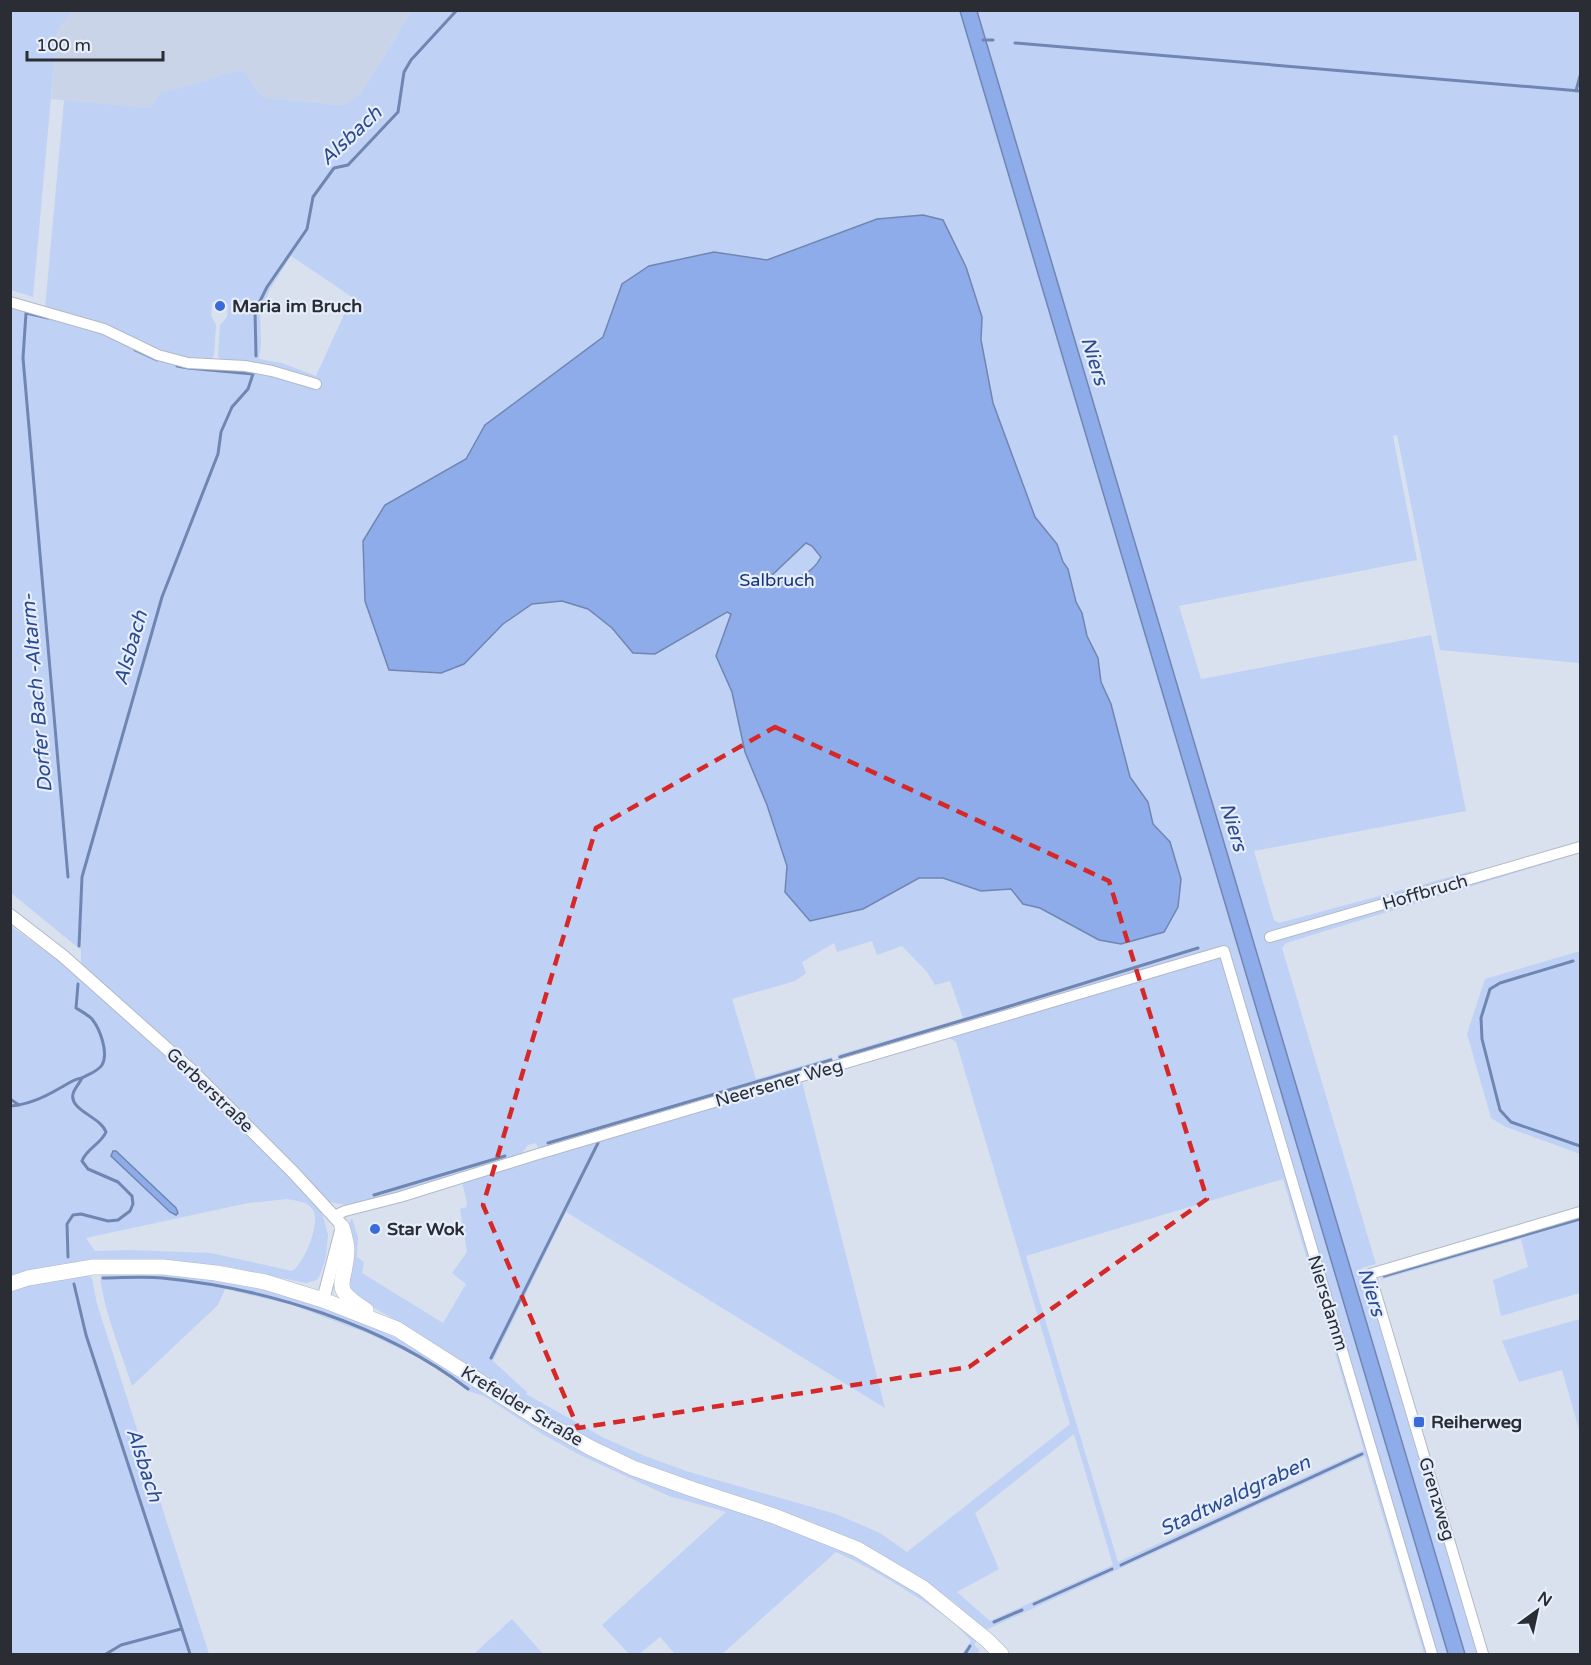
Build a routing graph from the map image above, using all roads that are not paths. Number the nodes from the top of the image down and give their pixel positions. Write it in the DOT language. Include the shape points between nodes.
graph roads {
  1 [pos="10,302"];
  2 [pos="316,384"];
  3 [pos="1581,847"];
  4 [pos="10,915"];
  5 [pos="1270,936"];
  6 [pos="1224,951"];
  7 [pos="1581,1212"];
  8 [pos="338,1222"];
  9 [pos="10,1284"];
  10 [pos="323,1300"];
  11 [pos="397,1329"];
  12 [pos="1001,1654"];
  13 [pos="1432,1654"];
  14 [pos="1483,1654"];
  1 -- 2 [label="street" via="104,329 158,355 188,363 272,370"];
  3 -- 5 [label="street, Hoffbruch"];
  4 -- 8 [label="street, Gerberstraße" via="63,956 192,1071"];
  6 -- 8 [label="street, Neersener Weg" via="345,1211"];
  6 -- 13 [label="street, Niersdamm"];
  7 -- 14 [label="street, Grenzweg" via="1370,1274"];
  8 -- 10 [label="street"];
  8 -- 11 [label="main road" via="347,1249 341,1283 344,1292"];
  9 -- 10 [label="main road, Krefelder Straße" via="93,1267 162,1267 265,1282"];
  10 -- 11 [label="main road, Krefelder Straße"];
  11 -- 12 [label="main road, Krefelder Straße" via="591,1448 658,1477 857,1549 924,1588"];
}
